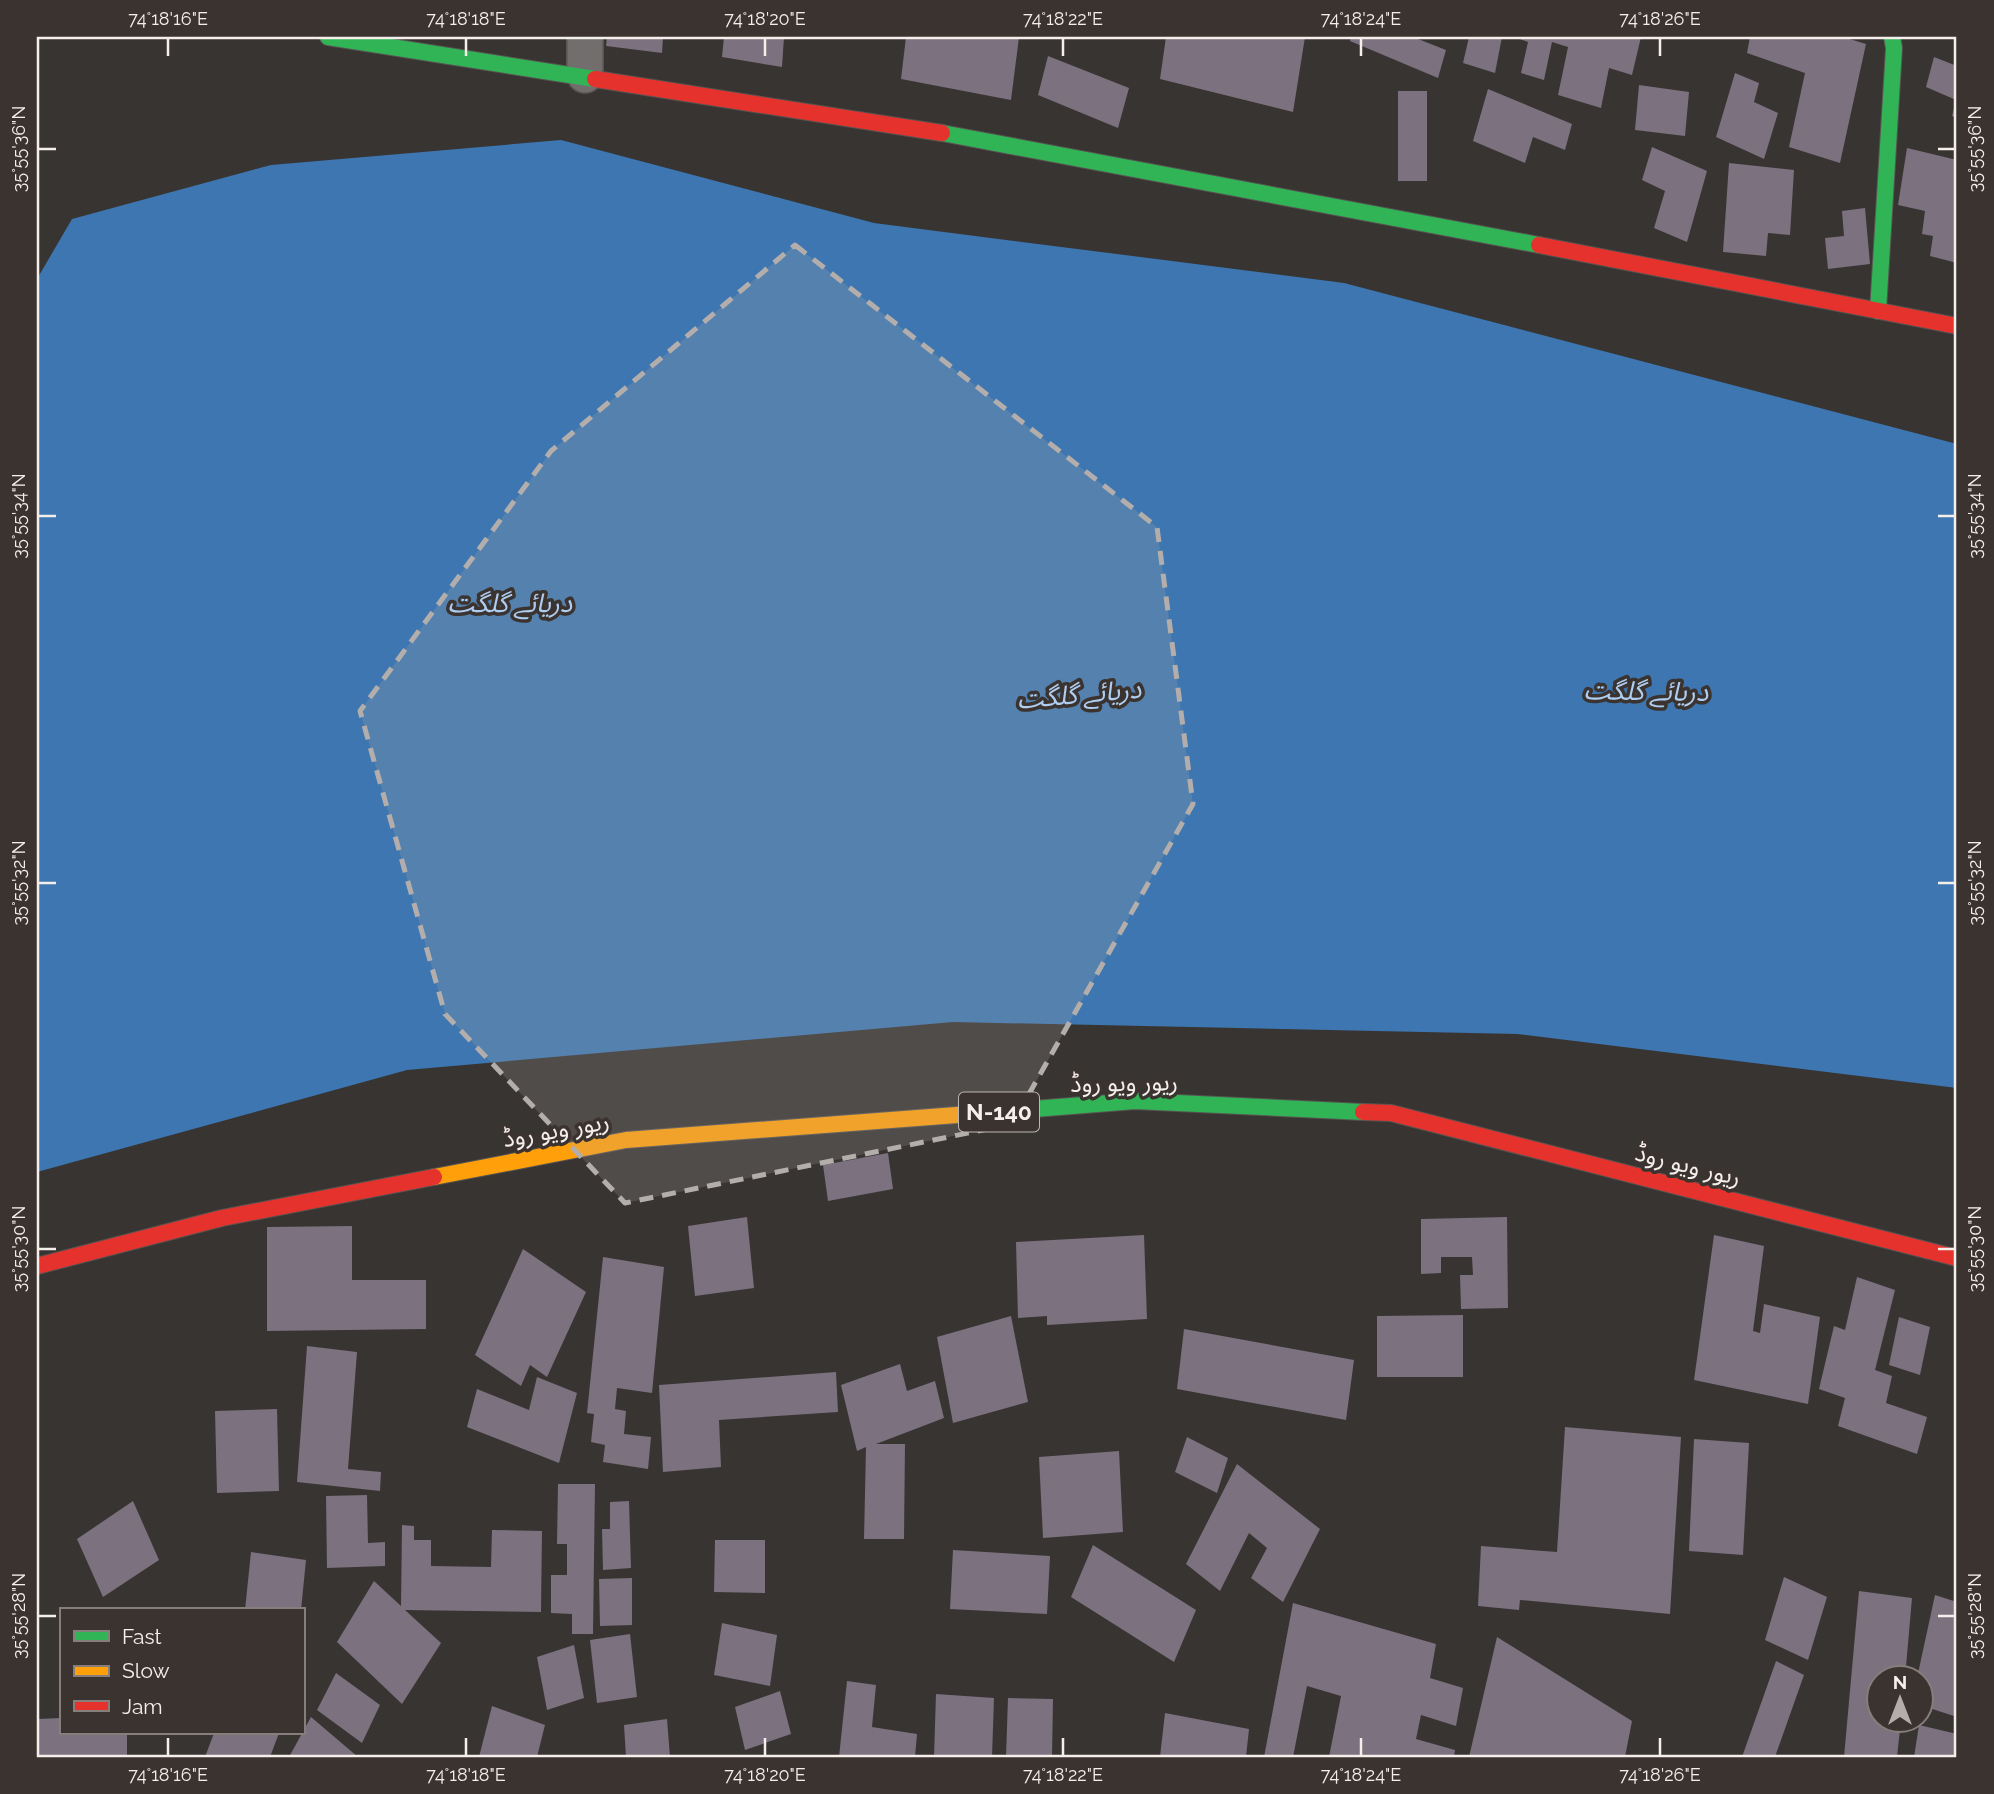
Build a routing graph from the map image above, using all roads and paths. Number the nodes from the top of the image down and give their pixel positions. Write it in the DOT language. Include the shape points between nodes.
graph roads {
  1 [pos="328,37"];
  2 [pos="586,37"];
  3 [pos="1892,37"];
  4 [pos="585,75"];
  5 [pos="1878,311"];
  6 [pos="1957,326"];
  7 [pos="1957,1258"];
  8 [pos="37,1266"];
  1 -- 4 [label="main road"];
  2 -- 4 [label="street"];
  3 -- 5 [label="main road"];
  4 -- 5 [label="main road" via="1008,143"];
  5 -- 6 [label="main road"];
  7 -- 8 [label="main road, ریور ویو روڈ / N-140" via="1391,1113 1135,1101 626,1140 222,1218"];
}
